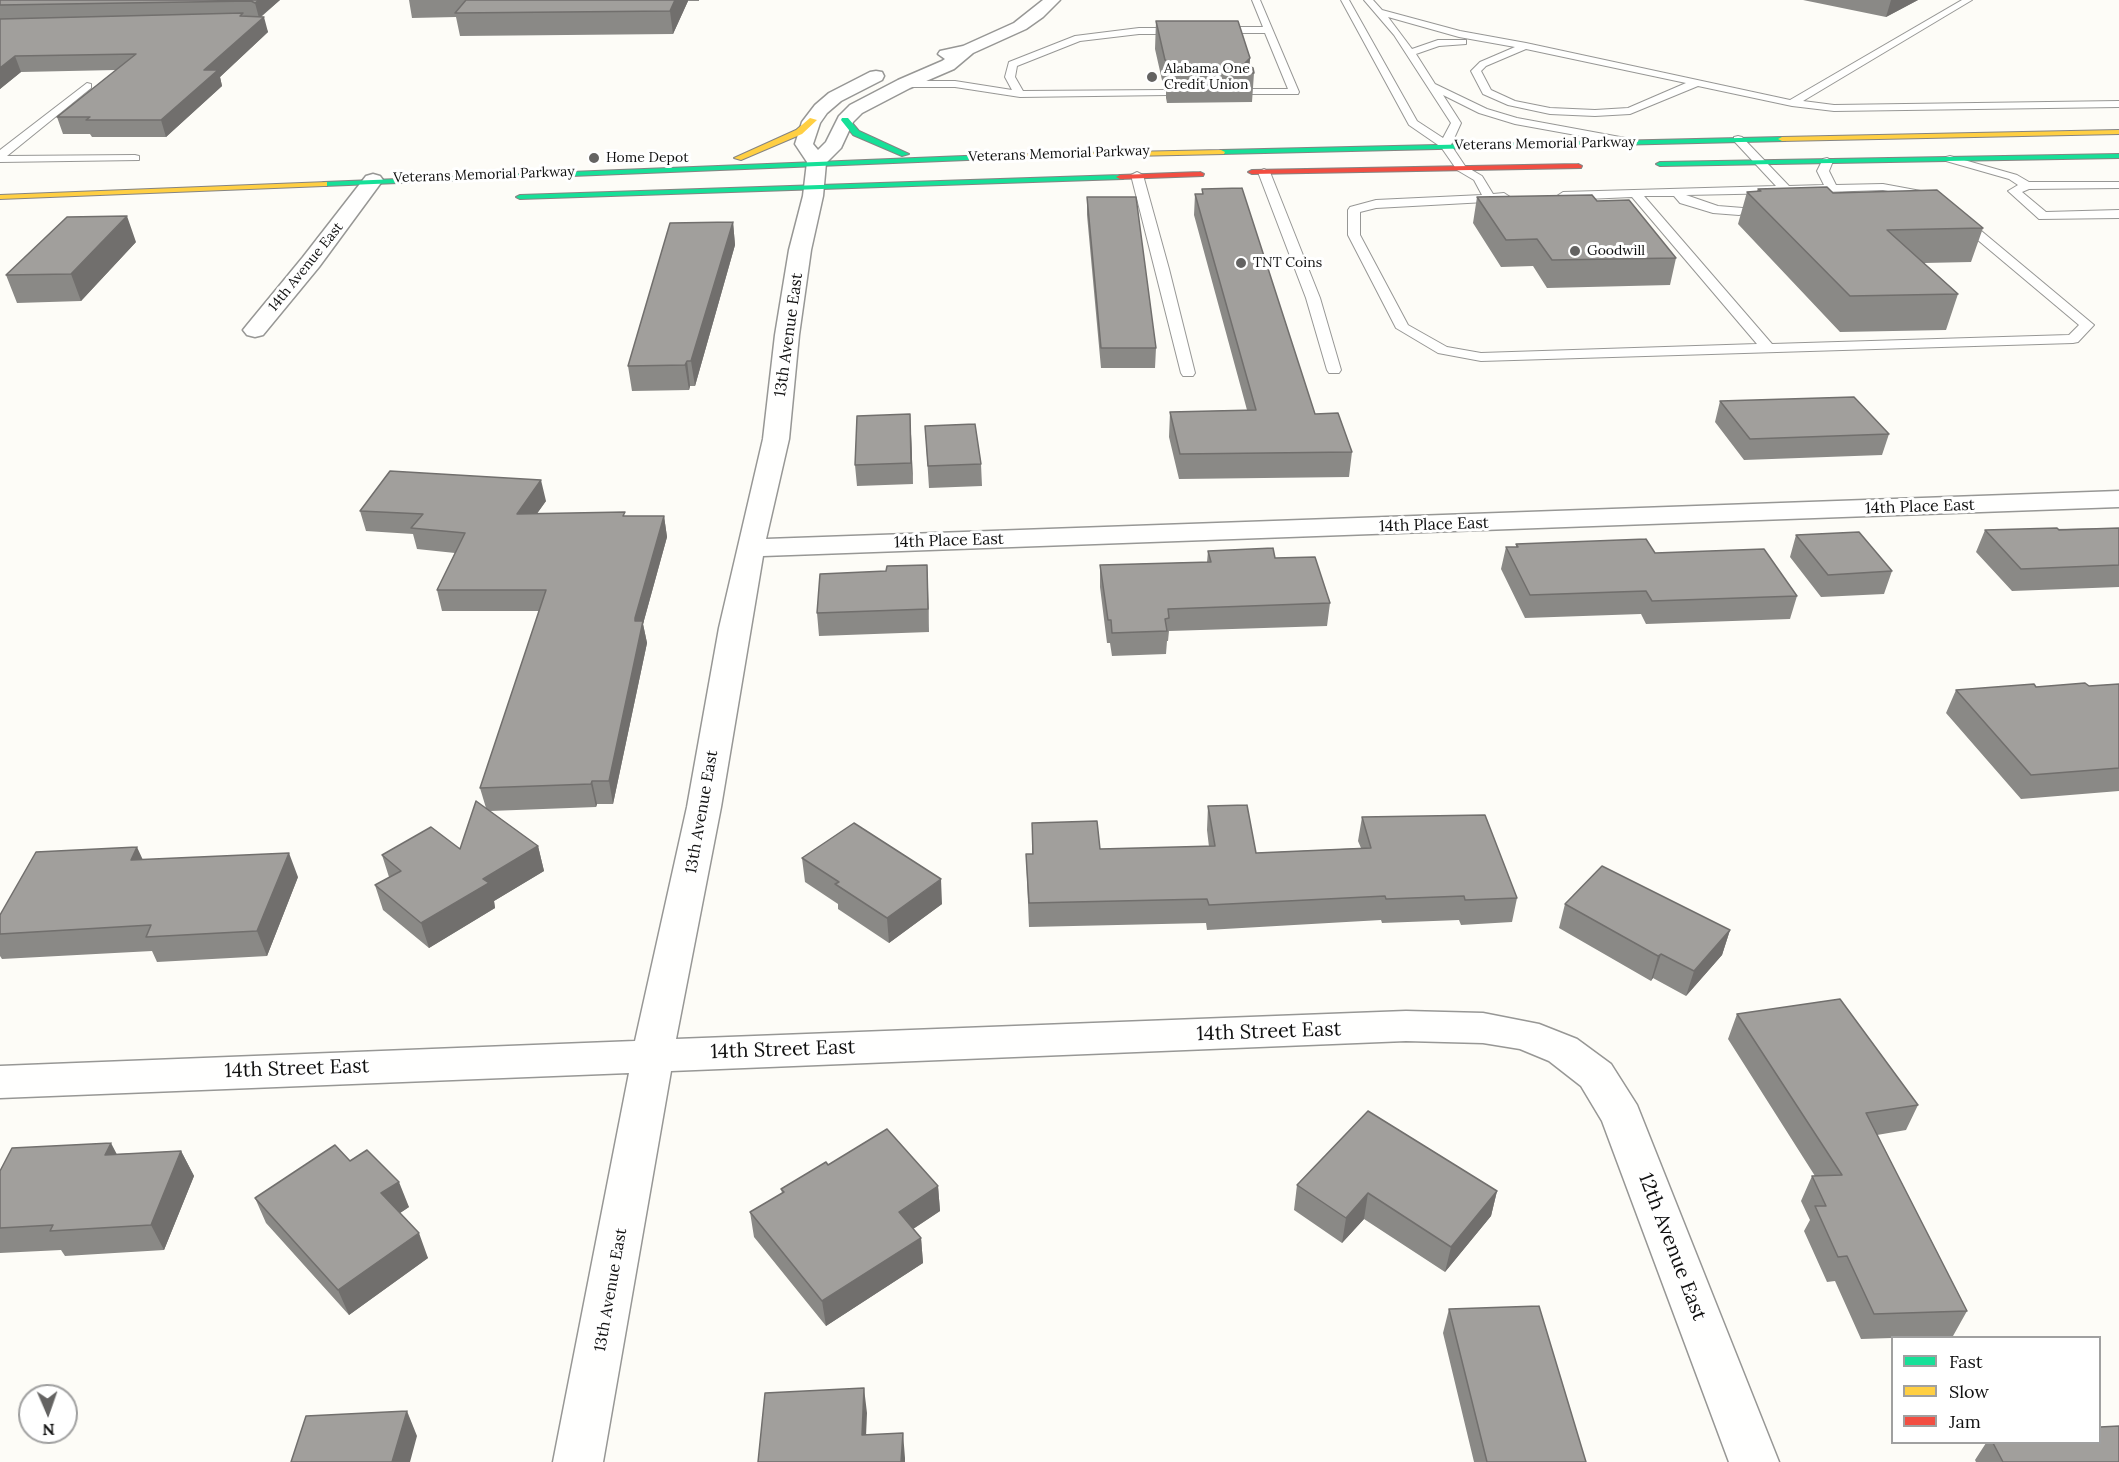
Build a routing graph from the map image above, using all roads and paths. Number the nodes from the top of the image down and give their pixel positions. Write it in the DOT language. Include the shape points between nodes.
graph roads {
  1 [pos="1052,0"];
  2 [pos="1256,0"];
  3 [pos="1345,0"];
  4 [pos="1368,0"];
  5 [pos="1968,0"];
  6 [pos="1379,12"];
  7 [pos="1269,30"];
  8 [pos="1197,31"];
  9 [pos="1208,31"];
  10 [pos="1387,34"];
  11 [pos="1398,34"];
  12 [pos="1459,34"];
  13 [pos="1501,41"];
  14 [pos="1526,46"];
  15 [pos="967,50"];
  16 [pos="1410,52"];
  17 [pos="907,64"];
  18 [pos="889,71"];
  19 [pos="1696,83"];
  20 [pos="904,84"];
  21 [pos="87,86"];
  22 [pos="1431,86"];
  23 [pos="1249,92"];
  24 [pos="1164,93"];
  25 [pos="1020,94"];
  26 [pos="1792,103"];
  27 [pos="2119,104"];
  28 [pos="813,120"];
  29 [pos="845,120"];
  30 [pos="2119,132"];
  31 [pos="1738,140"];
  32 [pos="1630,142"];
  33 [pos="1445,145"];
  34 [pos="2119,156"];
  35 [pos="0,158"];
  36 [pos="135,158"];
  37 [pos="2020,158"];
  38 [pos="918,159"];
  39 [pos="1950,159"];
  40 [pos="1827,161"];
  41 [pos="1760,162"];
  42 [pos="1645,165"];
  43 [pos="717,166"];
  44 [pos="1588,166"];
  45 [pos="1461,168"];
  46 [pos="1242,172"];
  47 [pos="1264,172"];
  48 [pos="1220,173"];
  49 [pos="816,174"];
  50 [pos="1137,176"];
  51 [pos="2013,177"];
  52 [pos="373,180"];
  53 [pos="2027,186"];
  54 [pos="2057,186"];
  55 [pos="1832,189"];
  56 [pos="2115,189"];
  57 [pos="1787,190"];
  58 [pos="1676,193"];
  59 [pos="1635,194"];
  60 [pos="2069,195"];
  61 [pos="1,196"];
  62 [pos="1546,196"];
  63 [pos="506,197"];
  64 [pos="1513,197"];
  65 [pos="1490,198"];
  66 [pos="379,202"];
  67 [pos="356,203"];
  68 [pos="332,204"];
  69 [pos="2084,206"];
  70 [pos="1786,210"];
  71 [pos="1739,211"];
  72 [pos="2119,214"];
  73 [pos="2095,215"];
  74 [pos="255,330"];
  75 [pos="1768,348"];
  76 [pos="1334,370"];
  77 [pos="1188,373"];
  78 [pos="2119,499"];
  79 [pos="750,548"];
  80 [pos="1563,1050"];
  81 [pos="653,1054"];
  82 [pos="0,1082"];
  83 [pos="578,1462"];
  84 [pos="1754,1462"];
  1 -- 15 [label="street, 13th Avenue East" via="1020,26"];
  2 -- 7 [label="lane"];
  3 -- 33 [label="lane" via="1370,35 1413,123"];
  4 -- 6 [label="lane"];
  5 -- 26 [label="lane"];
  6 -- 11 [label="lane"];
  6 -- 12 [label="lane"];
  7 -- 9 [label="lane"];
  7 -- 23 [label="lane" via="1294,92"];
  8 -- 25 [label="lane" via="1078,38 1012,64 1010,77"];
  10 -- 11 [label="lane"];
  11 -- 12 [label="lane"];
  11 -- 16 [label="lane"];
  12 -- 13 [label="lane"];
  13 -- 14 [label="lane"];
  13 -- 16 [label="lane" via="1438,43"];
  14 -- 19 [label="lane"];
  14 -- 19 [label="lane" via="1483,64 1476,71 1487,92 1512,103 1550,111 1595,113 1630,111"];
  15 -- 17 [label="street, 13th Avenue East"];
  15 -- 20 [label="street, 13th Avenue East" via="948,65"];
  16 -- 22 [label="lane"];
  18 -- 28 [label="street" via="835,97"];
  19 -- 26 [label="lane"];
  20 -- 25 [label="lane" via="955,84"];
  20 -- 29 [label="street, 13th Avenue East" via="856,109"];
  21 -- 35 [label="lane"];
  22 -- 32 [label="lane" via="1483,111 1515,121"];
  22 -- 33 [label="lane" via="1456,123"];
  24 -- 25 [label="lane"];
  26 -- 27 [label="lane" via="1834,108"];
  28 -- 43 [label="main road" via="799,132"];
  28 -- 49 [label="street" via="804,144"];
  29 -- 38 [label="main road" via="856,133"];
  29 -- 49 [label="street, 13th Avenue East"];
  30 -- 31 [label="main road, Veterans Memorial Parkway"];
  31 -- 32 [label="main road, Veterans Memorial Parkway"];
  31 -- 41 [label="lane"];
  32 -- 33 [label="main road, Veterans Memorial Parkway"];
  33 -- 38 [label="main road, Veterans Memorial Parkway"];
  33 -- 45 [label="lane"];
  34 -- 37 [label="main road, Veterans Memorial Parkway"];
  35 -- 36 [label="lane"];
  37 -- 39 [label="main road, Veterans Memorial Parkway"];
  37 -- 51 [label="lane"];
  38 -- 49 [label="main road, Veterans Memorial Parkway"];
  39 -- 40 [label="main road, Veterans Memorial Parkway"];
  39 -- 51 [label="lane"];
  40 -- 41 [label="main road, Veterans Memorial Parkway"];
  40 -- 55 [label="lane" via="1823,171"];
  41 -- 42 [label="main road, Veterans Memorial Parkway"];
  41 -- 57 [label="lane"];
  43 -- 49 [label="main road, Veterans Memorial Parkway"];
  43 -- 52 [label="main road, Veterans Memorial Parkway"];
  44 -- 45 [label="main road, Veterans Memorial Parkway"];
  45 -- 47 [label="main road, Veterans Memorial Parkway"];
  45 -- 65 [label="lane" via="1478,178"];
  46 -- 47 [label="main road, Veterans Memorial Parkway"];
  47 -- 76 [label="lane" via="1313,298"];
  48 -- 50 [label="main road, Veterans Memorial Parkway"];
  49 -- 50 [label="main road, Veterans Memorial Parkway"];
  49 -- 63 [label="main road, Veterans Memorial Parkway"];
  49 -- 79 [label="street, 13th Avenue East" via="787,335 776,439"];
  50 -- 77 [label="lane"];
  51 -- 53 [label="lane"];
  52 -- 61 [label="main road, Veterans Memorial Parkway"];
  52 -- 67 [label="street, 14th Avenue East"];
  53 -- 54 [label="lane"];
  53 -- 73 [label="lane" via="2014,192 2043,216"];
  54 -- 56 [label="lane" via="2098,185"];
  54 -- 60 [label="lane"];
  55 -- 57 [label="lane"];
  55 -- 75 [label="lane" via="1883,187 1933,196 2087,325 2073,339"];
  57 -- 58 [label="lane"];
  57 -- 70 [label="lane" via="1798,203"];
  58 -- 59 [label="lane"];
  58 -- 71 [label="lane" via="1684,200 1716,210"];
  59 -- 62 [label="lane"];
  59 -- 75 [label="lane"];
  64 -- 65 [label="lane"];
  65 -- 75 [label="lane" via="1376,204 1354,210 1354,235 1403,328 1443,350 1481,357"];
  66 -- 67 [label="main road, Veterans Memorial Parkway"];
  67 -- 68 [label="main road, Veterans Memorial Parkway"];
  67 -- 74 [label="street, 14th Avenue East"];
  69 -- 73 [label="lane"];
  72 -- 73 [label="lane"];
  78 -- 79 [label="street, 14th Place East"];
  79 -- 81 [label="street, 13th Avenue East" via="704,807"];
  80 -- 81 [label="street, 14th Street East" via="1525,1035 1482,1028 1406,1026"];
  80 -- 84 [label="street, 12th Avenue East" via="1596,1075 1622,1116"];
  81 -- 82 [label="street, 14th Street East"];
  81 -- 83 [label="street, 13th Avenue East"];
}
